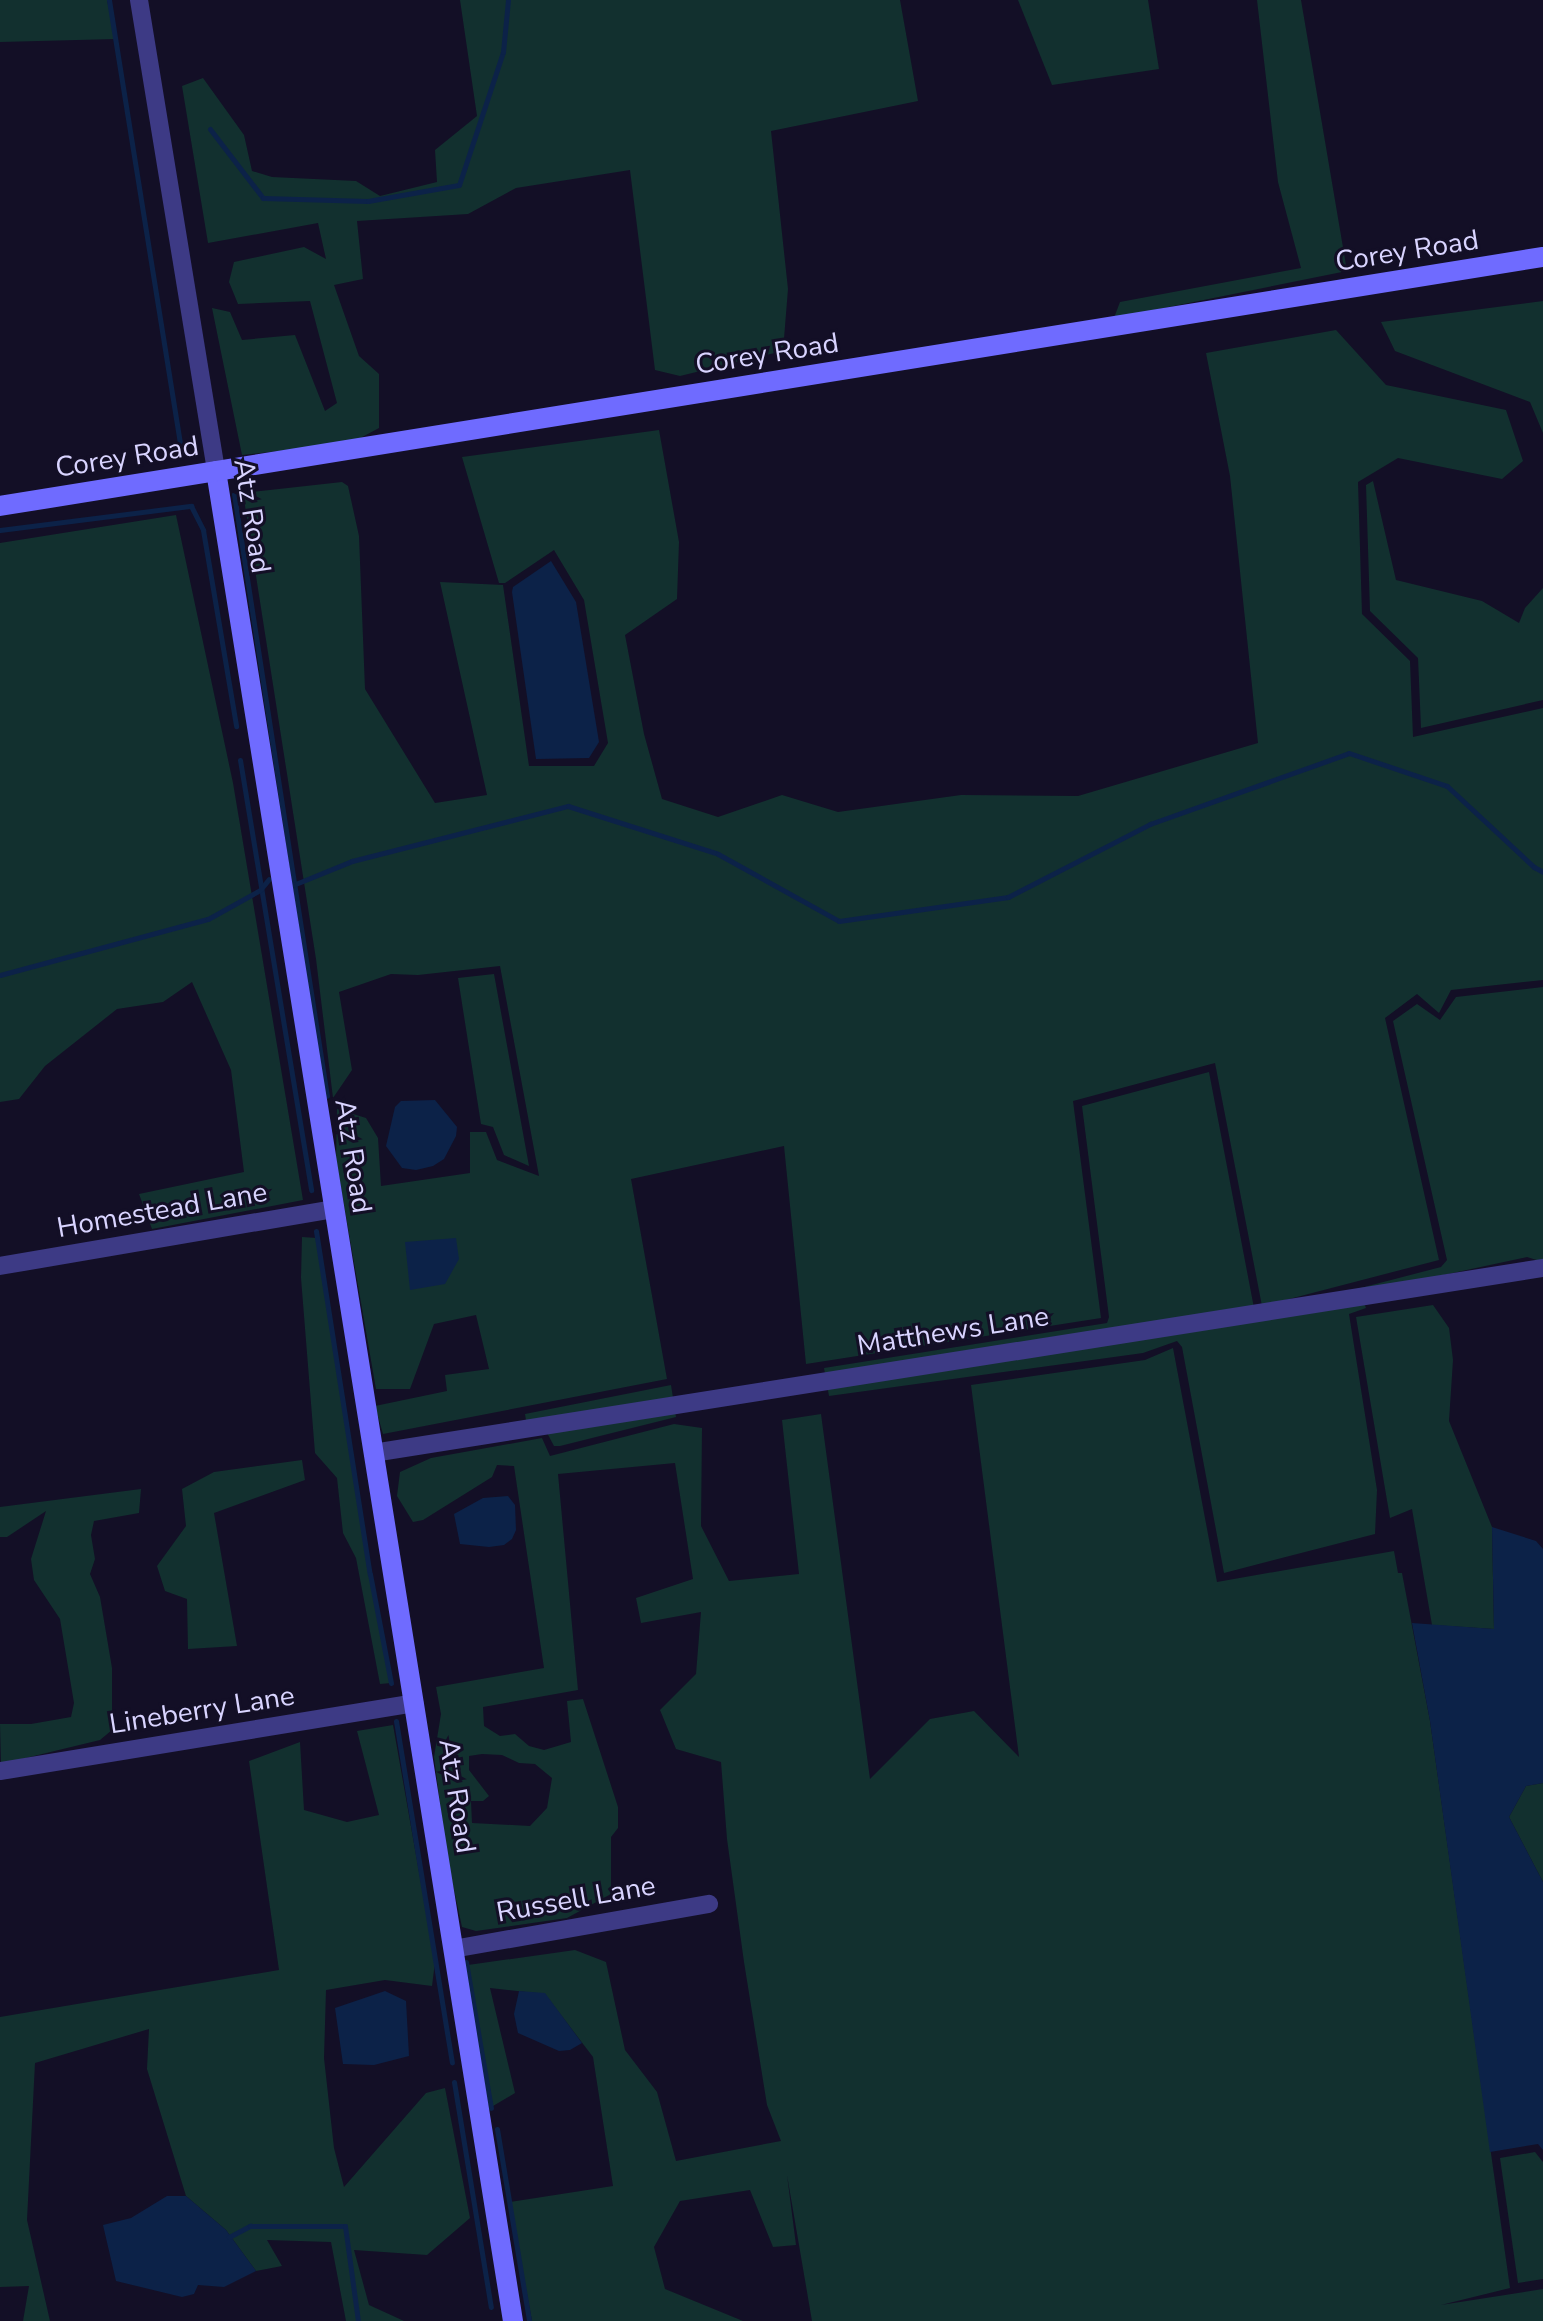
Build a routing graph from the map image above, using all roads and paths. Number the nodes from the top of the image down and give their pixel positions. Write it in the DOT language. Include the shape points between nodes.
graph roads {
  1 [pos="139,0"];
  2 [pos="1543,257"];
  3 [pos="216,471"];
  4 [pos="0,506"];
  5 [pos="333,1209"];
  6 [pos="0,1266"];
  7 [pos="1543,1268"];
  8 [pos="373,1453"];
  9 [pos="414,1703"];
  10 [pos="0,1771"];
  11 [pos="709,1904"];
  12 [pos="453,1949"];
  13 [pos="513,2321"];
  1 -- 3 [label="street, Atz Road"];
  2 -- 3 [label="street, Corey Road"];
  3 -- 4 [label="street, Corey Road"];
  3 -- 5 [label="street, Atz Road"];
  5 -- 6 [label="street, Homestead Lane"];
  5 -- 8 [label="street, Atz Road"];
  7 -- 8 [label="street, Matthews Lane"];
  8 -- 9 [label="street, Atz Road"];
  9 -- 10 [label="street, Lineberry Lane"];
  9 -- 12 [label="street, Atz Road"];
  11 -- 12 [label="street, Russell Lane"];
  12 -- 13 [label="street, Atz Road"];
}
